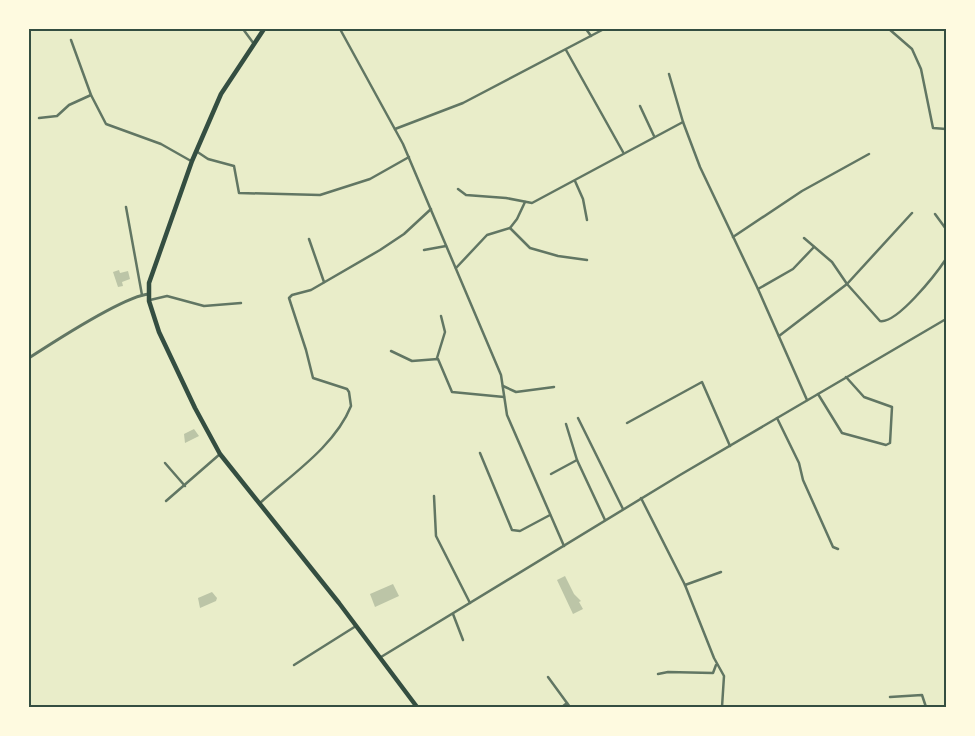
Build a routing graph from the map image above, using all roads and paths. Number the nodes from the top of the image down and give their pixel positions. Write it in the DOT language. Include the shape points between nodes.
graph roads {
  1 [pos="243,29"];
  2 [pos="264,29"];
  3 [pos="340,29"];
  4 [pos="586,29"];
  5 [pos="604,29"];
  6 [pos="889,29"];
  7 [pos="591,36"];
  8 [pos="71,40"];
  9 [pos="254,44"];
  10 [pos="566,50"];
  11 [pos="669,74"];
  12 [pos="91,95"];
  13 [pos="640,106"];
  14 [pos="39,118"];
  15 [pos="683,122"];
  16 [pos="395,129"];
  17 [pos="946,129"];
  18 [pos="654,136"];
  19 [pos="196,151"];
  20 [pos="623,152"];
  21 [pos="869,154"];
  22 [pos="409,157"];
  23 [pos="192,162"];
  24 [pos="575,181"];
  25 [pos="458,189"];
  26 [pos="525,202"];
  27 [pos="126,207"];
  28 [pos="430,209"];
  29 [pos="912,213"];
  30 [pos="935,214"];
  31 [pos="587,220"];
  32 [pos="510,228"];
  33 [pos="946,229"];
  34 [pos="733,237"];
  35 [pos="804,238"];
  36 [pos="309,239"];
  37 [pos="446,246"];
  38 [pos="814,247"];
  39 [pos="424,250"];
  40 [pos="946,259"];
  41 [pos="586,260"];
  42 [pos="455,269"];
  43 [pos="324,282"];
  44 [pos="848,284"];
  45 [pos="758,289"];
  46 [pos="149,294"];
  47 [pos="142,295"];
  48 [pos="148,301"];
  49 [pos="241,304"];
  50 [pos="441,316"];
  51 [pos="946,319"];
  52 [pos="779,336"];
  53 [pos="391,351"];
  54 [pos="29,358"];
  55 [pos="437,358"];
  56 [pos="846,377"];
  57 [pos="503,386"];
  58 [pos="554,387"];
  59 [pos="818,394"];
  60 [pos="504,397"];
  61 [pos="807,400"];
  62 [pos="578,418"];
  63 [pos="777,418"];
  64 [pos="627,423"];
  65 [pos="566,424"];
  66 [pos="730,446"];
  67 [pos="480,453"];
  68 [pos="220,454"];
  69 [pos="577,460"];
  70 [pos="165,463"];
  71 [pos="551,474"];
  72 [pos="185,486"];
  73 [pos="434,496"];
  74 [pos="640,498"];
  75 [pos="166,501"];
  76 [pos="259,504"];
  77 [pos="623,509"];
  78 [pos="550,515"];
  79 [pos="606,520"];
  80 [pos="564,546"];
  81 [pos="838,550"];
  82 [pos="721,572"];
  83 [pos="685,585"];
  84 [pos="470,603"];
  85 [pos="453,614"];
  86 [pos="356,626"];
  87 [pos="463,640"];
  88 [pos="380,658"];
  89 [pos="716,664"];
  90 [pos="294,665"];
  91 [pos="658,674"];
  92 [pos="548,677"];
  93 [pos="890,697"];
  94 [pos="567,703"];
  95 [pos="417,707"];
  96 [pos="562,707"];
  97 [pos="570,707"];
  98 [pos="722,707"];
  99 [pos="926,707"];
  1 -- 9 [label="street"];
  2 -- 9 [label="highway"];
  3 -- 16 [label="street"];
  4 -- 7 [label="street"];
  5 -- 7 [label="street"];
  6 -- 17 [label="street" via="912,49 921,69 934,128"];
  7 -- 10 [label="street"];
  8 -- 12 [label="street"];
  9 -- 19 [label="highway" via="224,87"];
  10 -- 16 [label="street" via="463,103"];
  10 -- 20 [label="street"];
  11 -- 15 [label="street"];
  12 -- 14 [label="street" via="69,105 57,116"];
  12 -- 23 [label="street" via="111,128 161,144"];
  13 -- 18 [label="street"];
  15 -- 18 [label="street"];
  15 -- 34 [label="street"];
  16 -- 22 [label="street"];
  18 -- 20 [label="street"];
  19 -- 22 [label="street" via="208,159 234,166 239,193 269,195 320,195 370,179"];
  19 -- 23 [label="highway"];
  20 -- 24 [label="street"];
  21 -- 34 [label="street"];
  22 -- 28 [label="street"];
  23 -- 46 [label="highway" via="149,283"];
  24 -- 26 [label="street" via="532,203"];
  24 -- 31 [label="street"];
  25 -- 26 [label="street" via="466,195"];
  26 -- 32 [label="street"];
  27 -- 47 [label="street"];
  28 -- 37 [label="street"];
  28 -- 43 [label="street" via="404,234"];
  29 -- 44 [label="street"];
  30 -- 33 [label="street"];
  32 -- 41 [label="street" via="530,248"];
  32 -- 42 [label="street" via="487,235"];
  34 -- 45 [label="street"];
  35 -- 38 [label="street"];
  36 -- 43 [label="street"];
  37 -- 39 [label="street"];
  37 -- 42 [label="street"];
  38 -- 44 [label="street" via="832,262"];
  38 -- 45 [label="street" via="794,268"];
  40 -- 44 [label="street" via="921,292 884,322"];
  42 -- 57 [label="street"];
  43 -- 76 [label="street" via="288,298 313,378 347,389 350,409 330,439 304,468 289,476"];
  44 -- 52 [label="street"];
  45 -- 52 [label="street"];
  46 -- 47 [label="street"];
  46 -- 48 [label="highway"];
  47 -- 54 [label="street"];
  48 -- 49 [label="street" via="167,296 204,306"];
  48 -- 68 [label="highway" via="177,372"];
  50 -- 55 [label="street" via="445,332"];
  51 -- 56 [label="street"];
  52 -- 61 [label="street"];
  53 -- 55 [label="street" via="412,361"];
  55 -- 60 [label="street" via="452,392"];
  56 -- 59 [label="street"];
  56 -- 59 [label="street" via="864,397 892,407 890,444 842,433"];
  57 -- 58 [label="street" via="516,392"];
  57 -- 60 [label="street"];
  59 -- 61 [label="street"];
  60 -- 78 [label="street" via="507,415"];
  61 -- 63 [label="street"];
  62 -- 77 [label="street"];
  63 -- 66 [label="street"];
  63 -- 81 [label="street" via="833,547"];
  64 -- 66 [label="street" via="702,382"];
  65 -- 69 [label="street"];
  66 -- 74 [label="street"];
  67 -- 78 [label="street" via="512,530 520,530"];
  68 -- 72 [label="street"];
  68 -- 76 [label="highway"];
  69 -- 71 [label="street"];
  69 -- 79 [label="street"];
  70 -- 72 [label="street"];
  72 -- 75 [label="street"];
  73 -- 84 [label="street" via="436,536"];
  74 -- 77 [label="street"];
  74 -- 83 [label="street"];
  76 -- 86 [label="highway"];
  77 -- 79 [label="street"];
  78 -- 80 [label="street"];
  79 -- 80 [label="street"];
  80 -- 84 [label="street"];
  82 -- 83 [label="street"];
  83 -- 89 [label="street"];
  84 -- 85 [label="street"];
  85 -- 87 [label="street"];
  85 -- 88 [label="street"];
  86 -- 88 [label="highway"];
  86 -- 90 [label="street"];
  88 -- 95 [label="highway"];
  89 -- 91 [label="street" via="713,673"];
  89 -- 98 [label="street" via="725,679"];
  92 -- 94 [label="street"];
  93 -- 99 [label="street" via="922,694"];
  94 -- 96 [label="street"];
  94 -- 97 [label="street"];
}
